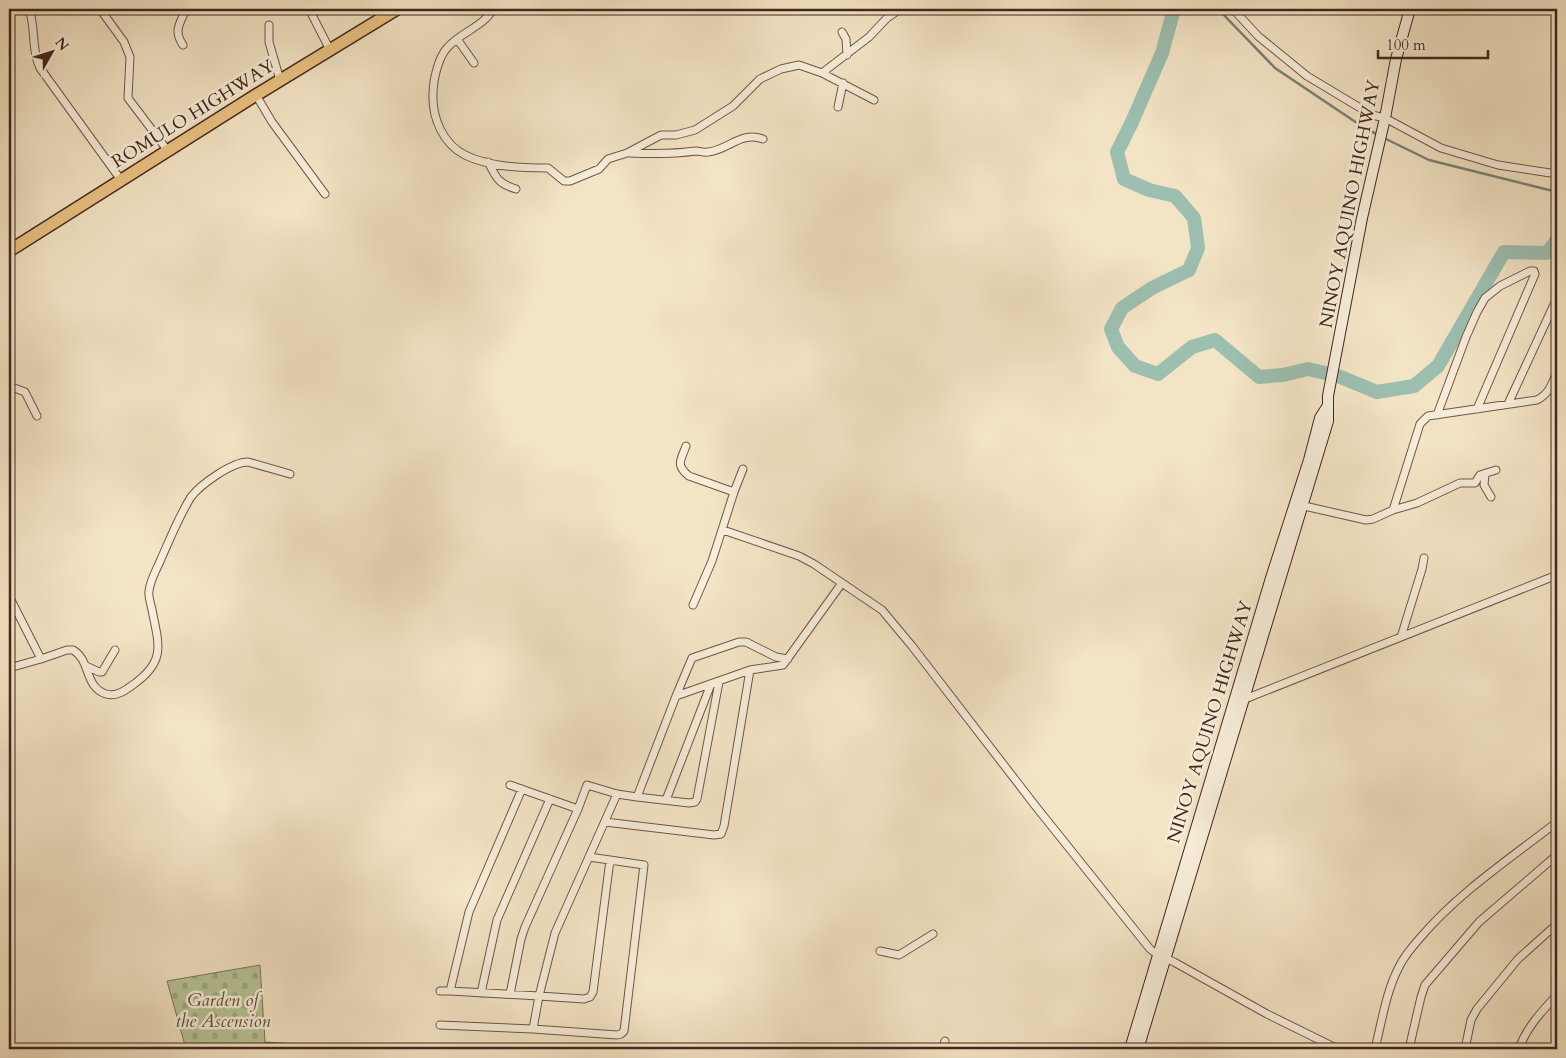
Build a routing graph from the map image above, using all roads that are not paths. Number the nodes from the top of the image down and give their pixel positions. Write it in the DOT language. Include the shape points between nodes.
graph roads {
  1 [pos="100,9"];
  2 [pos="186,9"];
  3 [pos="309,9"];
  4 [pos="397,9"];
  5 [pos="493,9"];
  6 [pos="900,9"];
  7 [pos="1233,9"];
  8 [pos="1410,9"];
  9 [pos="31,10"];
  10 [pos="269,25"];
  11 [pos="842,32"];
  12 [pos="457,39"];
  13 [pos="183,45"];
  14 [pos="330,50"];
  15 [pos="847,55"];
  16 [pos="474,63"];
  17 [pos="822,73"];
  18 [pos="280,80"];
  19 [pos="843,83"];
  20 [pos="256,95"];
  21 [pos="874,100"];
  22 [pos="838,107"];
  23 [pos="1384,121"];
  24 [pos="763,139"];
  25 [pos="168,151"];
  26 [pos="627,153"];
  27 [pos="488,162"];
  28 [pos="1557,174"];
  29 [pos="121,180"];
  30 [pos="516,189"];
  31 [pos="325,194"];
  32 [pos="9,251"];
  33 [pos="1557,298"];
  34 [pos="1557,371"];
  35 [pos="9,386"];
  36 [pos="1508,404"];
  37 [pos="1477,409"];
  38 [pos="1437,415"];
  39 [pos="37,416"];
  40 [pos="686,446"];
  41 [pos="744,469"];
  42 [pos="1496,470"];
  43 [pos="290,474"];
  44 [pos="1485,474"];
  45 [pos="734,492"];
  46 [pos="1491,497"];
  47 [pos="1299,505"];
  48 [pos="1393,510"];
  49 [pos="723,530"];
  50 [pos="1424,558"];
  51 [pos="1557,575"];
  52 [pos="842,583"];
  53 [pos="9,597"];
  54 [pos="693,605"];
  55 [pos="1400,637"];
  56 [pos="115,650"];
  57 [pos="768,655"];
  58 [pos="41,658"];
  59 [pos="788,659"];
  60 [pos="1250,663"];
  61 [pos="86,666"];
  62 [pos="762,667"];
  63 [pos="9,668"];
  64 [pos="750,670"];
  65 [pos="715,683"];
  66 [pos="676,696"];
  67 [pos="1245,699"];
  68 [pos="1236,711"];
  69 [pos="510,785"];
  70 [pos="522,788"];
  71 [pos="616,794"];
  72 [pos="637,797"];
  73 [pos="550,799"];
  74 [pos="666,800"];
  75 [pos="578,809"];
  76 [pos="605,822"];
  77 [pos="1557,822"];
  78 [pos="1557,855"];
  79 [pos="589,856"];
  80 [pos="610,860"];
  81 [pos="1557,924"];
  82 [pos="933,934"];
  83 [pos="880,951"];
  84 [pos="1162,957"];
  85 [pos="440,991"];
  86 [pos="450,991"];
  87 [pos="481,993"];
  88 [pos="510,994"];
  89 [pos="1557,995"];
  90 [pos="539,996"];
  91 [pos="440,1025"];
  92 [pos="532,1030"];
  93 [pos="945,1041"];
  94 [pos="1136,1048"];
  95 [pos="942,1049"];
  96 [pos="1338,1049"];
  97 [pos="1375,1049"];
  98 [pos="1409,1049"];
  99 [pos="1464,1049"];
  100 [pos="1519,1049"];
  1 -- 25 [label="street" via="121,37 130,58 128,98"];
  2 -- 13 [label="street" via="176,32"];
  3 -- 14 [label="street"];
  4 -- 14 [label="highway, ROMULO HIGHWAY"];
  5 -- 12 [label="street" via="477,26"];
  6 -- 15 [label="street"];
  7 -- 23 [label="street" via="1258,36 1307,76"];
  8 -- 23 [label="main road, NINOY AQUINO HIGHWAY"];
  9 -- 29 [label="street" via="34,52 40,68"];
  10 -- 18 [label="street" via="269,42"];
  11 -- 15 [label="street"];
  12 -- 16 [label="street"];
  12 -- 27 [label="street" via="446,49 433,79 432,107 438,127 451,143 464,155"];
  14 -- 18 [label="highway, ROMULO HIGHWAY"];
  15 -- 17 [label="street"];
  17 -- 19 [label="street"];
  17 -- 26 [label="street" via="799,65 781,69 760,79 733,106 695,130 661,135"];
  18 -- 20 [label="highway, ROMULO HIGHWAY"];
  19 -- 21 [label="street"];
  19 -- 22 [label="street"];
  20 -- 25 [label="highway, ROMULO HIGHWAY"];
  20 -- 31 [label="street"];
  23 -- 28 [label="street" via="1441,148 1498,165"];
  23 -- 47 [label="main road, NINOY AQUINO HIGHWAY" via="1328,402 1320,418"];
  24 -- 26 [label="street" via="738,138 708,152"];
  25 -- 29 [label="highway, ROMULO HIGHWAY"];
  26 -- 27 [label="street" via="608,159 599,169 570,181 560,180 548,168"];
  27 -- 30 [label="street" via="498,182"];
  29 -- 32 [label="highway, ROMULO HIGHWAY"];
  33 -- 36 [label="street"];
  34 -- 36 [label="street" via="1545,396"];
  35 -- 39 [label="street" via="25,392"];
  36 -- 37 [label="street"];
  37 -- 38 [label="street"];
  37 -- 38 [label="street" via="1534,271 1500,286 1485,298 1466,337"];
  38 -- 48 [label="street" via="1428,416 1420,424"];
  40 -- 45 [label="street" via="680,463 683,471"];
  41 -- 45 [label="street"];
  42 -- 44 [label="street"];
  43 -- 61 [label="street" via="243,462 228,468 194,495 175,528 149,590 158,640 153,667 124,690 109,694 94,685"];
  44 -- 46 [label="street" via="1484,485"];
  44 -- 48 [label="street" via="1475,484 1460,483"];
  45 -- 49 [label="street"];
  47 -- 48 [label="street" via="1366,520"];
  47 -- 60 [label="main road, NINOY AQUINO HIGHWAY"];
  49 -- 52 [label="street" via="799,556"];
  49 -- 54 [label="street"];
  50 -- 55 [label="street"];
  51 -- 55 [label="street"];
  52 -- 59 [label="street"];
  52 -- 84 [label="street" via="882,610 1146,944"];
  53 -- 58 [label="street"];
  55 -- 67 [label="street"];
  56 -- 61 [label="street" via="102,672"];
  57 -- 59 [label="street"];
  57 -- 62 [label="street"];
  57 -- 66 [label="street" via="741,642 695,657"];
  58 -- 61 [label="street" via="73,650 80,654"];
  58 -- 63 [label="street"];
  59 -- 62 [label="street" via="780,667"];
  60 -- 67 [label="main road, NINOY AQUINO HIGHWAY"];
  60 -- 68 [label="main road, NINOY AQUINO HIGHWAY"];
  62 -- 64 [label="street"];
  64 -- 65 [label="street"];
  64 -- 76 [label="street" via="721,834"];
  65 -- 66 [label="street"];
  65 -- 74 [label="street"];
  65 -- 74 [label="street" via="697,799 689,803"];
  66 -- 72 [label="street"];
  67 -- 68 [label="main road, NINOY AQUINO HIGHWAY"];
  68 -- 84 [label="main road, NINOY AQUINO HIGHWAY"];
  69 -- 70 [label="street"];
  70 -- 73 [label="street"];
  70 -- 86 [label="street" via="469,912"];
  71 -- 72 [label="street"];
  71 -- 75 [label="street" via="587,785"];
  71 -- 76 [label="street"];
  72 -- 74 [label="street"];
  73 -- 75 [label="street"];
  73 -- 87 [label="street" via="498,920"];
  75 -- 88 [label="street" via="525,927"];
  76 -- 79 [label="street"];
  77 -- 97 [label="street" via="1451,905 1412,947 1392,982"];
  78 -- 98 [label="street" via="1479,922 1425,985"];
  79 -- 80 [label="street"];
  79 -- 90 [label="street" via="555,933"];
  80 -- 90 [label="street" via="592,995 584,999"];
  80 -- 92 [label="street" via="644,865 624,1031 617,1035"];
  81 -- 99 [label="street" via="1518,959 1477,1009"];
  82 -- 83 [label="street" via="899,955"];
  84 -- 94 [label="main road, NINOY AQUINO HIGHWAY"];
  84 -- 96 [label="street"];
  85 -- 86 [label="street"];
  86 -- 87 [label="street"];
  87 -- 88 [label="street"];
  88 -- 90 [label="street"];
  89 -- 100 [label="street" via="1529,1028"];
  90 -- 92 [label="street"];
  91 -- 92 [label="street"];
  93 -- 95 [label="street"];
}
